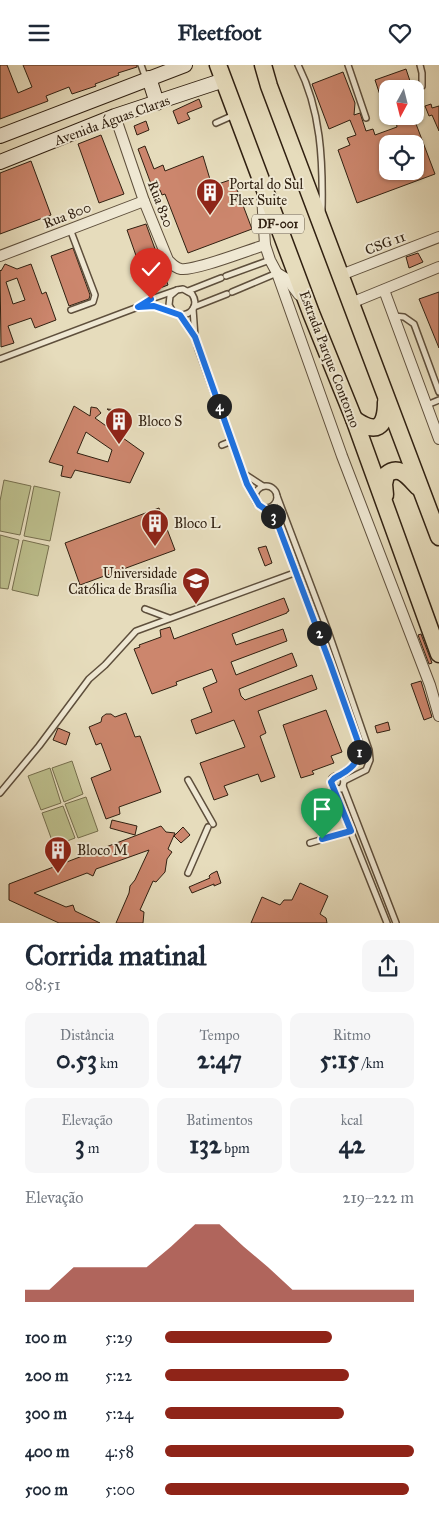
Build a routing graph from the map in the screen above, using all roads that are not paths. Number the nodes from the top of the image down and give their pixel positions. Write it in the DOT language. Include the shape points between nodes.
graph roads {
  1 [pos="141,65"];
  2 [pos="263,65"];
  3 [pos="298,65"];
  4 [pos="348,65"];
  5 [pos="420,65"];
  6 [pos="180,66"];
  7 [pos="221,72"];
  8 [pos="147,78"];
  9 [pos="422,80"];
  10 [pos="157,103"];
  11 [pos="237,114"];
  12 [pos="115,117"];
  13 [pos="366,118"];
  14 [pos="216,123"];
  15 [pos="0,136"];
  16 [pos="0,162"];
  17 [pos="262,179"];
  18 [pos="144,201"];
  19 [pos="321,223"];
  20 [pos="70,229"];
  21 [pos="439,237"];
  22 [pos="265,245"];
  23 [pos="0,256"];
  24 [pos="270,260"];
  25 [pos="439,267"];
  26 [pos="277,273"];
  27 [pos="341,275"];
  28 [pos="384,289"];
  29 [pos="177,290"];
  30 [pos="188,291"];
  31 [pos="351,303"];
  32 [pos="138,307"];
  33 [pos="194,308"];
  34 [pos="71,310"];
  35 [pos="173,312"];
  36 [pos="311,313"];
  37 [pos="180,315"];
  38 [pos="394,316"];
  39 [pos="195,337"];
  40 [pos="0,359"];
  41 [pos="439,392"];
  42 [pos="386,398"];
  43 [pos="439,401"];
  44 [pos="428,405"];
  45 [pos="354,419"];
  46 [pos="439,439"];
  47 [pos="232,441"];
  48 [pos="222,445"];
  49 [pos="243,473"];
  50 [pos="263,486"];
  51 [pos="422,493"];
  52 [pos="277,496"];
  53 [pos="255,500"];
  54 [pos="386,507"];
  55 [pos="264,508"];
  56 [pos="439,537"];
  57 [pos="297,572"];
  58 [pos="145,609"];
  59 [pos="169,618"];
  60 [pos="439,654"];
  61 [pos="439,716"];
  62 [pos="338,776"];
  63 [pos="188,780"];
  64 [pos="344,783"];
  65 [pos="334,788"];
  66 [pos="0,793"];
  67 [pos="351,831"];
  68 [pos="310,843"];
  69 [pos="188,873"];
  70 [pos="387,923"];
  71 [pos="396,923"];
  1 -- 8 [label="lane"];
  2 -- 19 [label="highway, DF-001"];
  3 -- 19 [label="lane" via="321,139"];
  4 -- 13 [label="lane"];
  5 -- 9 [label="lane"];
  6 -- 8 [label="main road, Avenida Águas Claras"];
  7 -- 10 [label="main road, Avenida Águas Claras"];
  7 -- 11 [label="highway, Estrada Parque Contorno / DF-001"];
  8 -- 10 [label="main road"];
  8 -- 15 [label="main road, Avenida Águas Claras"];
  10 -- 12 [label="main road, Avenida Águas Claras"];
  11 -- 14 [label="lane"];
  11 -- 17 [label="highway, Estrada Parque Contorno / DF-001"];
  12 -- 16 [label="main road, Avenida Águas Claras"];
  12 -- 18 [label="street, Rua 820"];
  17 -- 22 [label="street"];
  17 -- 36 [label="highway, Estrada Parque Contorno / DF-001"];
  18 -- 20 [label="street, Rua 800"];
  18 -- 22 [label="street, Rua 820" via="168,260 180,269 194,268"];
  19 -- 27 [label="highway, DF-001"];
  20 -- 23 [label="street, Rua 800"];
  20 -- 34 [label="lane" via="96,295 93,303"];
  21 -- 27 [label="street, CSG 11"];
  22 -- 24 [label="street"];
  24 -- 26 [label="street"];
  24 -- 30 [label="lane"];
  25 -- 28 [label="street"];
  26 -- 33 [label="lane"];
  26 -- 36 [label="street" via="294,287"];
  26 -- 61 [label="street"];
  27 -- 31 [label="highway, DF-001"];
  28 -- 31 [label="street"];
  28 -- 38 [label="street"];
  29 -- 30 [label="lane"];
  29 -- 32 [label="lane"];
  29 -- 35 [label="lane" via="170,296 169,305"];
  30 -- 33 [label="lane" via="194,298"];
  31 -- 42 [label="highway, DF-001"];
  32 -- 35 [label="lane" via="154,306"];
  32 -- 40 [label="lane"];
  33 -- 37 [label="lane" via="190,313"];
  33 -- 39 [label="lane"];
  35 -- 37 [label="lane"];
  36 -- 45 [label="highway, Estrada Parque Contorno / DF-001"];
  37 -- 39 [label="lane"];
  38 -- 41 [label="lane" via="404,317 414,324"];
  38 -- 44 [label="street"];
  39 -- 47 [label="lane"];
  42 -- 45 [label="highway" via="386,415 379,427 368,428"];
  42 -- 51 [label="highway, DF-001"];
  43 -- 44 [label="lane"];
  44 -- 46 [label="street"];
  45 -- 54 [label="highway, Estrada Parque Contorno / DF-001"];
  47 -- 48 [label="lane"];
  47 -- 49 [label="lane"];
  49 -- 50 [label="lane"];
  49 -- 53 [label="lane"];
  50 -- 52 [label="lane" via="269,486"];
  50 -- 53 [label="lane" via="255,494"];
  51 -- 54 [label="highway" via="408,475 394,470 386,475 384,484"];
  51 -- 56 [label="highway, DF-001"];
  52 -- 55 [label="lane" via="271,507"];
  52 -- 64 [label="lane" via="369,750 366,770"];
  53 -- 55 [label="lane"];
  54 -- 60 [label="highway, Estrada Parque Contorno / DF-001"];
  55 -- 57 [label="lane" via="274,517"];
  57 -- 59 [label="lane"];
  57 -- 62 [label="lane" via="358,742 358,758"];
  58 -- 59 [label="lane"];
  59 -- 66 [label="lane" via="136,631 89,679 40,746"];
  62 -- 64 [label="lane"];
  62 -- 65 [label="lane" via="332,779"];
  63 -- 69 [label="lane" via="210,825"];
  64 -- 65 [label="lane" via="341,789"];
  64 -- 71 [label="lane"];
  65 -- 67 [label="lane"];
  67 -- 68 [label="lane"];
  67 -- 70 [label="lane"];
}
